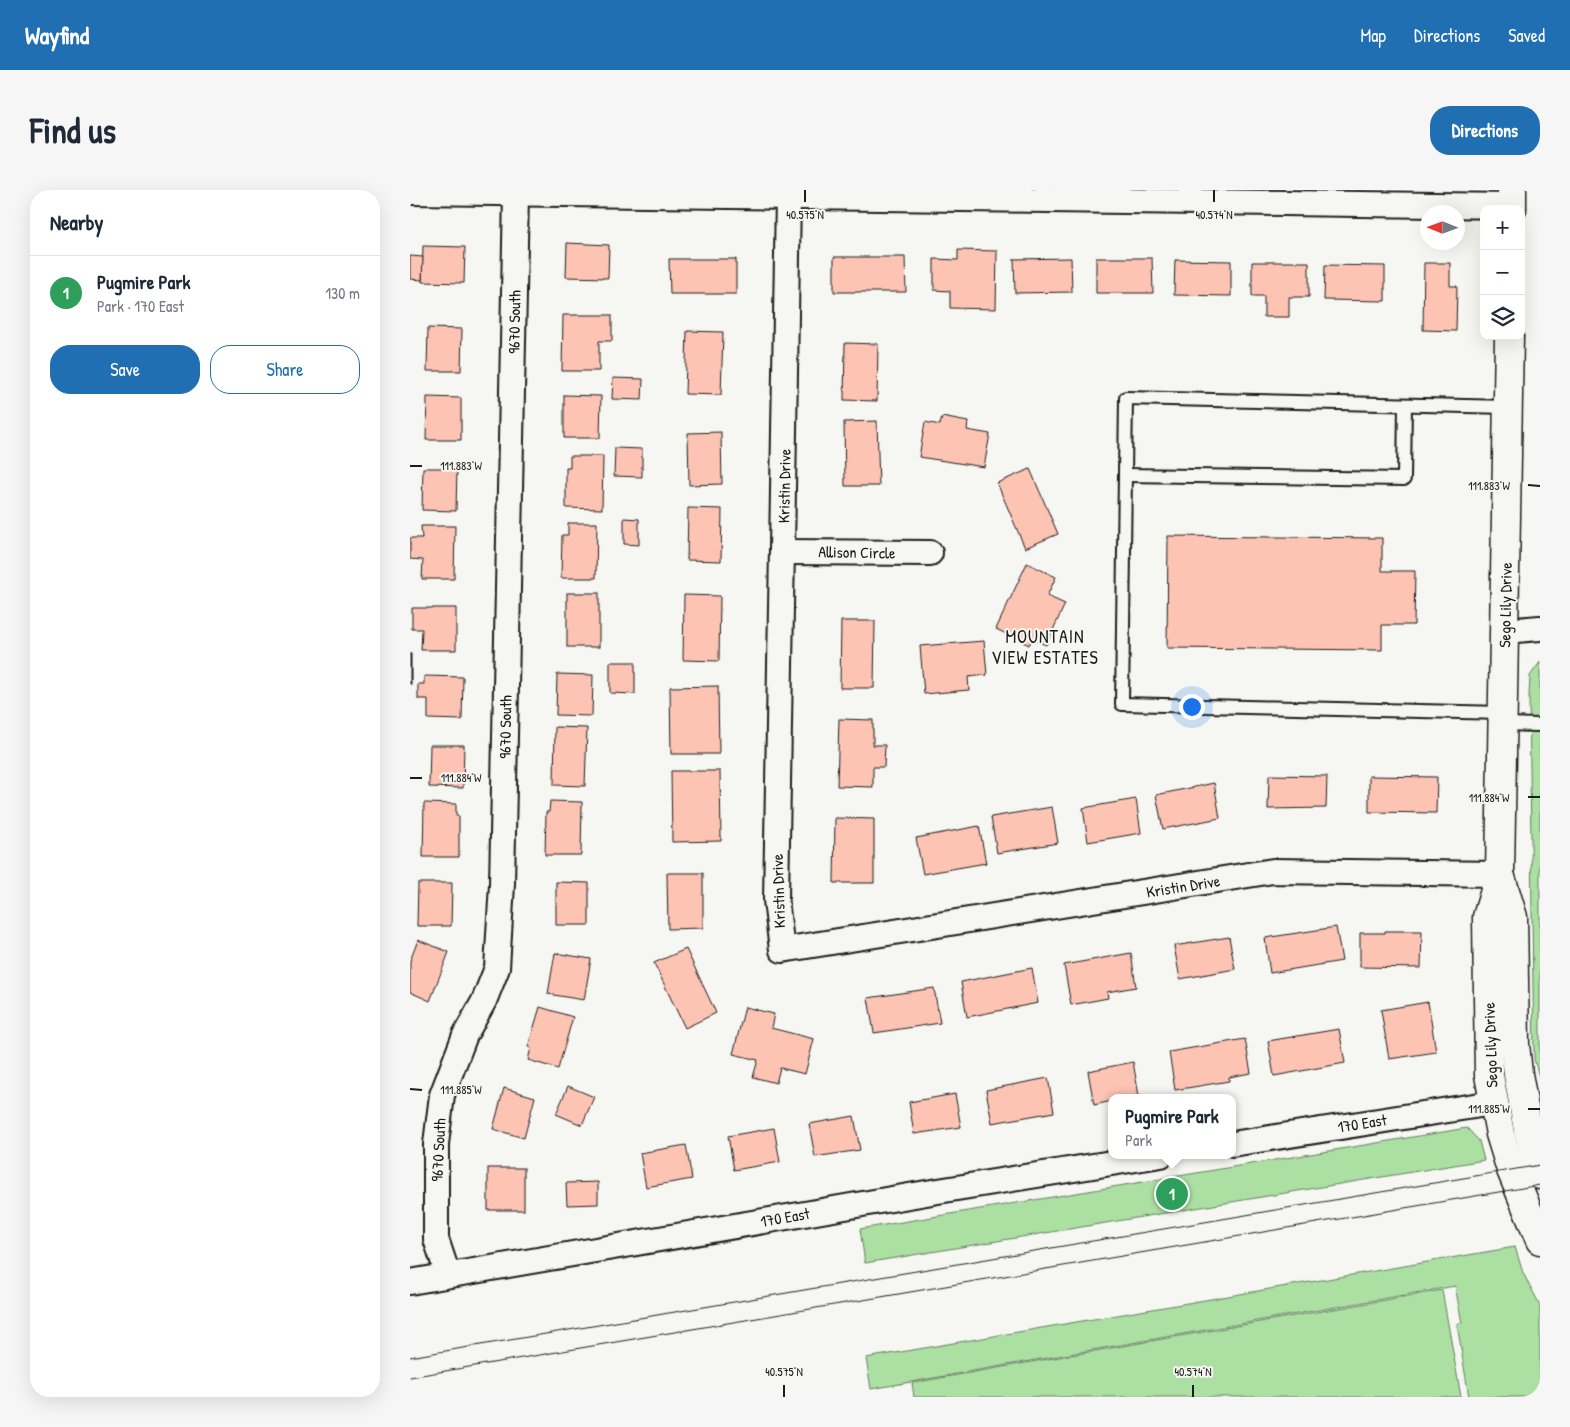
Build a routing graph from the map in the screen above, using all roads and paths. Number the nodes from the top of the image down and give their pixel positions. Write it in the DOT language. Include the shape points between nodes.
graph roads {
  1 [pos="410,192"];
  2 [pos="516,194"];
  3 [pos="788,197"];
  4 [pos="1512,202"];
  5 [pos="1509,340"];
  6 [pos="1406,405"];
  7 [pos="1508,407"];
  8 [pos="1125,476"];
  9 [pos="783,552"];
  10 [pos="930,553"];
  11 [pos="1540,628"];
  12 [pos="1504,631"];
  13 [pos="1503,718"];
  14 [pos="1540,725"];
  15 [pos="1500,874"];
  16 [pos="1493,1103"];
  17 [pos="1236,1143"];
  18 [pos="1136,1159"];
  19 [pos="1540,1175"];
  20 [pos="1540,1240"];
  21 [pos="448,1275"];
  22 [pos="410,1282"];
  1 -- 2 [label="street"];
  2 -- 3 [label="street"];
  2 -- 21 [label="street, 9670 South" via="502,884 497,968 465,1035 442,1095 436,1144 436,1239"];
  3 -- 4 [label="street"];
  3 -- 9 [label="street, Kristin Drive"];
  5 -- 7 [label="main road, Sego Lily Drive"];
  6 -- 7 [label="lane"];
  6 -- 8 [label="lane" via="1404,479"];
  6 -- 8 [label="lane" via="1126,398"];
  7 -- 12 [label="main road, Sego Lily Drive"];
  8 -- 13 [label="lane" via="1122,704"];
  9 -- 10 [label="street, Allison Circle"];
  9 -- 15 [label="street, Kristin Drive" via="776,900 782,950 1274,871"];
  11 -- 12 [label="street"];
  12 -- 13 [label="main road, Sego Lily Drive"];
  13 -- 14 [label="lane"];
  13 -- 15 [label="main road, Sego Lily Drive"];
  15 -- 16 [label="main road, Sego Lily Drive" via="1487,917 1488,1049"];
  15 -- 19 [label="main road, Sego Lily Drive" via="1513,917 1518,1074"];
  16 -- 17 [label="street, 170 East"];
  16 -- 20 [label="main road, Sego Lily Drive" via="1511,1170"];
  18 -- 21 [label="street, 170 East"];
  21 -- 22 [label="street, 170 East"];
}
